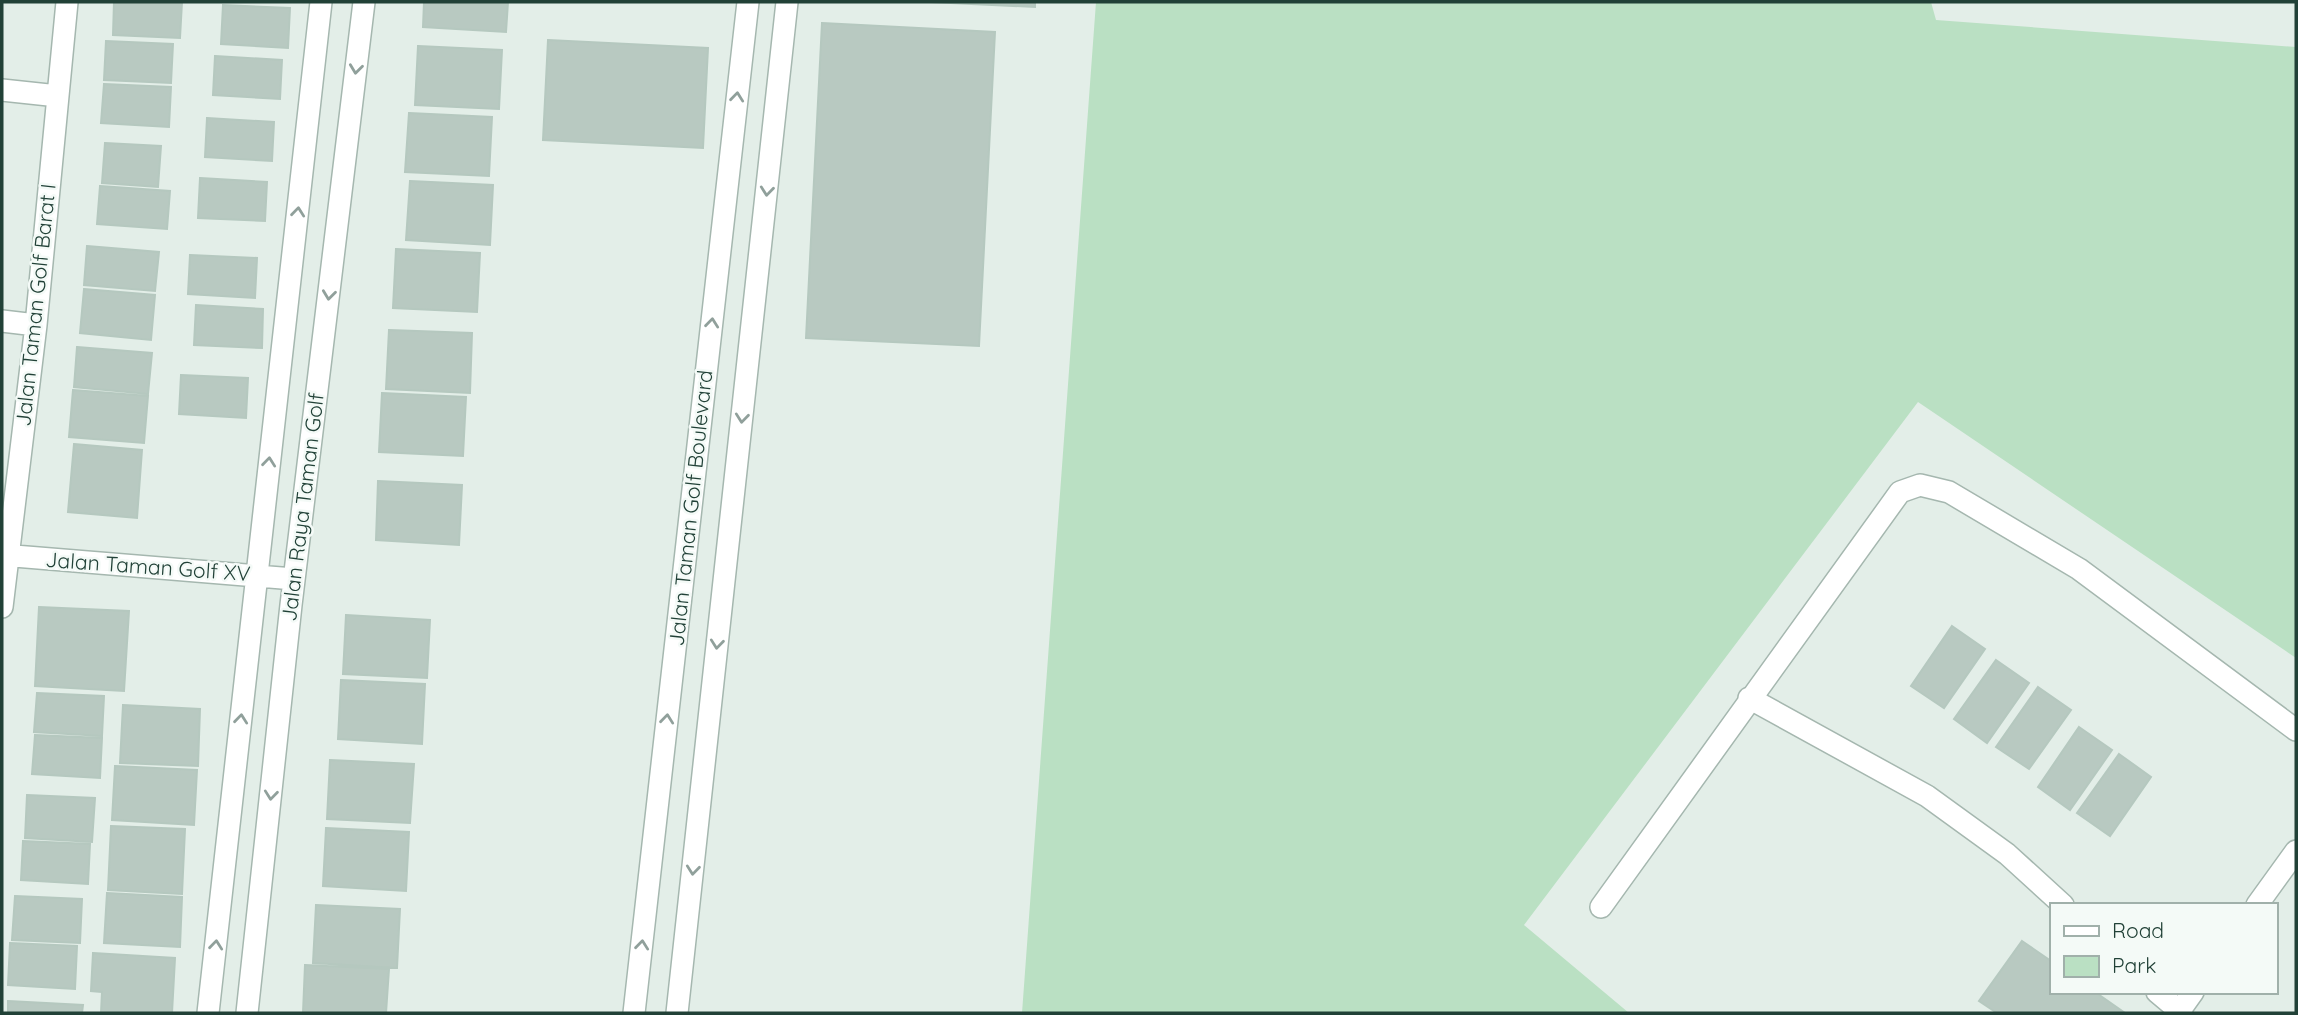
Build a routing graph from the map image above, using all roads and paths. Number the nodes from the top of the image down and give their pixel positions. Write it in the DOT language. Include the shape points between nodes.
graph roads {
  1 [pos="67,2"];
  2 [pos="321,2"];
  3 [pos="365,2"];
  4 [pos="748,2"];
  5 [pos="787,2"];
  6 [pos="2,90"];
  7 [pos="58,96"];
  8 [pos="2,321"];
  9 [pos="36,325"];
  10 [pos="5,556"];
  11 [pos="257,575"];
  12 [pos="294,579"];
  13 [pos="2,607"];
  14 [pos="1749,698"];
  15 [pos="2296,730"];
  16 [pos="2296,851"];
  17 [pos="2061,903"];
  18 [pos="2258,903"];
  19 [pos="1601,906"];
  20 [pos="2159,994"];
  21 [pos="2192,994"];
  22 [pos="208,1013"];
  23 [pos="247,1013"];
  24 [pos="634,1013"];
  25 [pos="677,1013"];
  26 [pos="2179,1013"];
  1 -- 7 [label="street, Jalan Taman Golf Barat I"];
  11 -- 2 [label="street, Jalan Raya Taman Golf, one-way"];
  3 -- 12 [label="street, Jalan Raya Taman Golf, one-way"];
  24 -- 4 [label="street, Jalan Taman Golf Boulevard, one-way"];
  5 -- 25 [label="street, Jalan Taman Golf Boulevard, one-way"];
  6 -- 7 [label="street"];
  7 -- 9 [label="street, Jalan Taman Golf Barat I"];
  8 -- 9 [label="street"];
  9 -- 10 [label="street, Jalan Taman Golf Barat I"];
  10 -- 11 [label="street, Jalan Taman Golf XV"];
  10 -- 13 [label="street, Jalan Taman Golf Barat I"];
  11 -- 12 [label="street, Jalan Taman Golf XV"];
  22 -- 11 [label="street, Jalan Raya Taman Golf, one-way"];
  12 -- 23 [label="street, Jalan Raya Taman Golf, one-way"];
  14 -- 15 [label="street" via="1900,492 1920,485 1948,492 2079,569"];
  14 -- 17 [label="street" via="1927,796 2007,853"];
  14 -- 19 [label="street"];
  16 -- 18 [label="street"];
  20 -- 26 [label="street"];
  21 -- 26 [label="street"];
}
